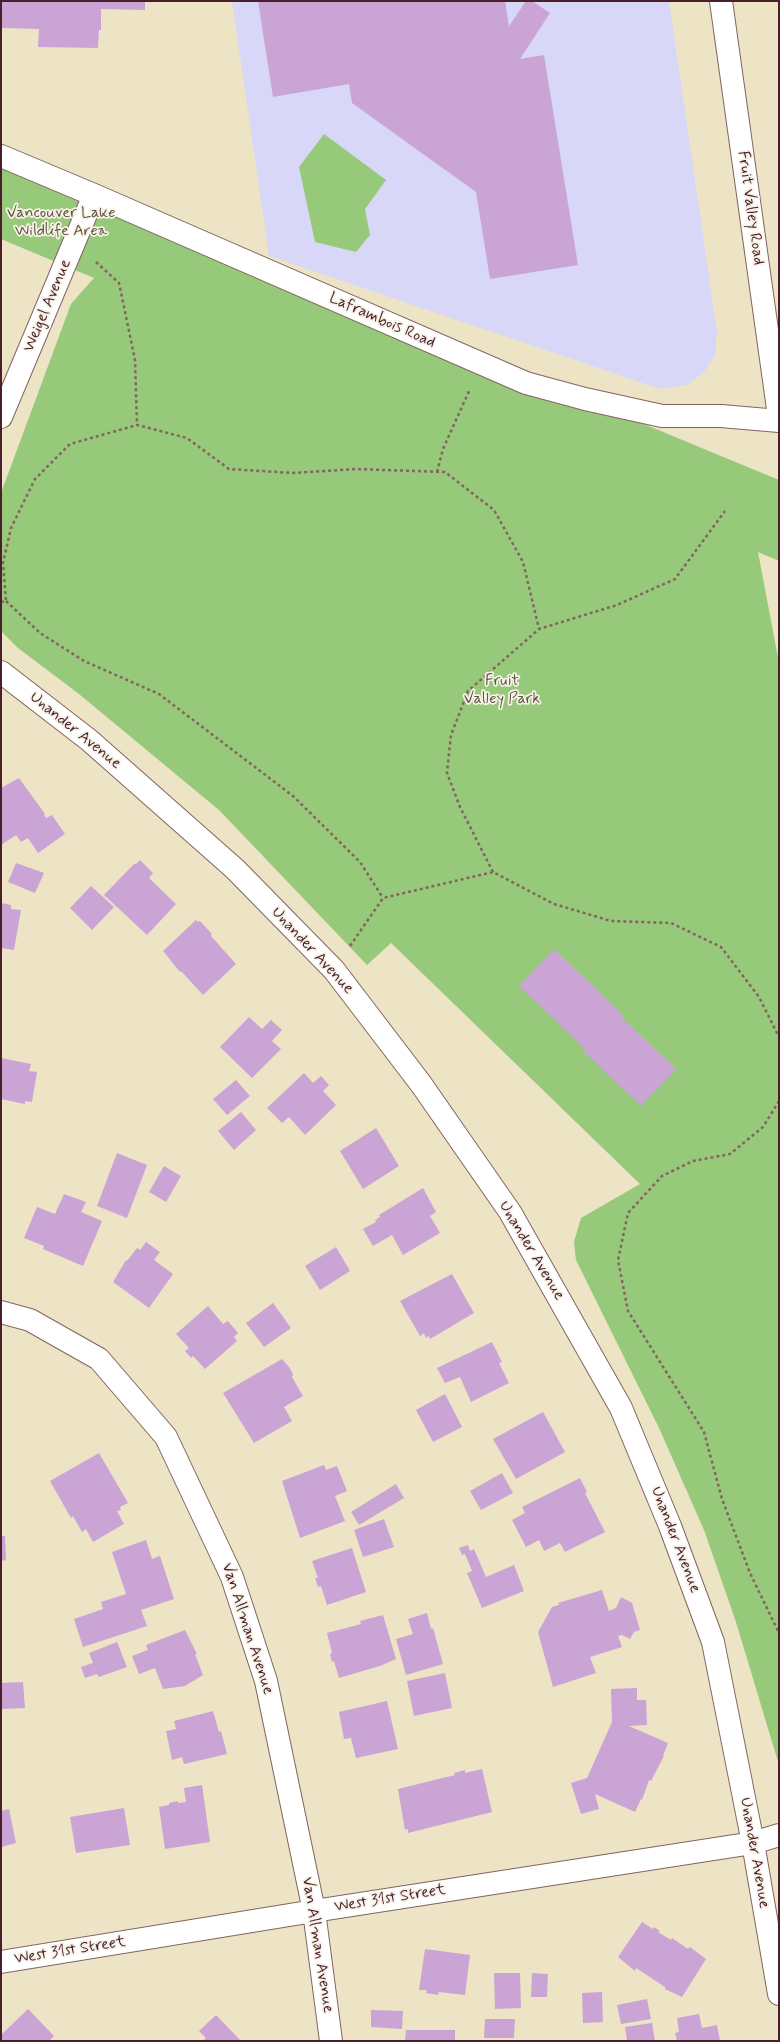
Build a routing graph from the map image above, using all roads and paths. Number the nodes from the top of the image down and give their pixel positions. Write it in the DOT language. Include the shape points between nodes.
graph roads {
  1 [pos="721,1"];
  2 [pos="1,156"];
  3 [pos="94,195"];
  4 [pos="75,242"];
  5 [pos="483,365"];
  6 [pos="779,416"];
  7 [pos="1,417"];
  8 [pos="779,421"];
  9 [pos="137,425"];
  10 [pos="437,472"];
  11 [pos="725,511"];
  12 [pos="6,601"];
  13 [pos="1,602"];
  14 [pos="539,629"];
  15 [pos="1,672"];
  16 [pos="493,872"];
  17 [pos="383,898"];
  18 [pos="334,970"];
  19 [pos="779,1037"];
  20 [pos="779,1102"];
  21 [pos="1,1312"];
  22 [pos="779,1632"];
  23 [pos="779,1835"];
  24 [pos="753,1843"];
  25 [pos="314,1911"];
  26 [pos="1,1962"];
  27 [pos="779,1994"];
  28 [pos="331,2041"];
  1 -- 6 [label="street, Fruit Valley Road"];
  2 -- 3 [label="street, Laframbois Road"];
  3 -- 4 [label="street, Weigel Avenue"];
  3 -- 5 [label="street, Laframbois Road"];
  4 -- 7 [label="street, Weigel Avenue"];
  4 -- 9 [label="path" via="119,283 135,360"];
  5 -- 8 [label="street, Laframbois Road" via="526,383 585,400 662,416 721,416"];
  5 -- 10 [label="path" via="465,397 443,449"];
  9 -- 10 [label="path" via="187,438 229,469 293,473 356,469"];
  9 -- 12 [label="path" via="70,444 35,479 11,528 3,563"];
  10 -- 14 [label="path" via="445,472 494,510 523,562"];
  11 -- 14 [label="path" via="675,579 617,605"];
  12 -- 13 [label="path"];
  12 -- 17 [label="path" via="40,632 84,660 159,694 293,796 360,862"];
  14 -- 16 [label="path" via="468,691 451,735 447,773 460,807"];
  15 -- 18 [label="street, Unander Avenue" via="88,740 235,869"];
  16 -- 17 [label="path"];
  16 -- 19 [label="path" via="554,904 611,921 671,923 722,947 759,997"];
  17 -- 18 [label="path"];
  18 -- 24 [label="street, Unander Avenue" via="421,1084 510,1212 621,1408 670,1526 713,1642"];
  20 -- 22 [label="path" via="763,1127 730,1154 693,1161 662,1176 628,1213 618,1260 628,1311 704,1432 722,1500 750,1573"];
  21 -- 25 [label="street, Van Allman Avenue" via="30,1320 99,1359 166,1437 232,1577 266,1681"];
  23 -- 24 [label="street, West 31st Street"];
  24 -- 25 [label="street, West 31st Street"];
  24 -- 27 [label="street, Unander Avenue"];
  25 -- 26 [label="street, West 31st Street"];
  25 -- 28 [label="street, Van Allman Avenue"];
}
